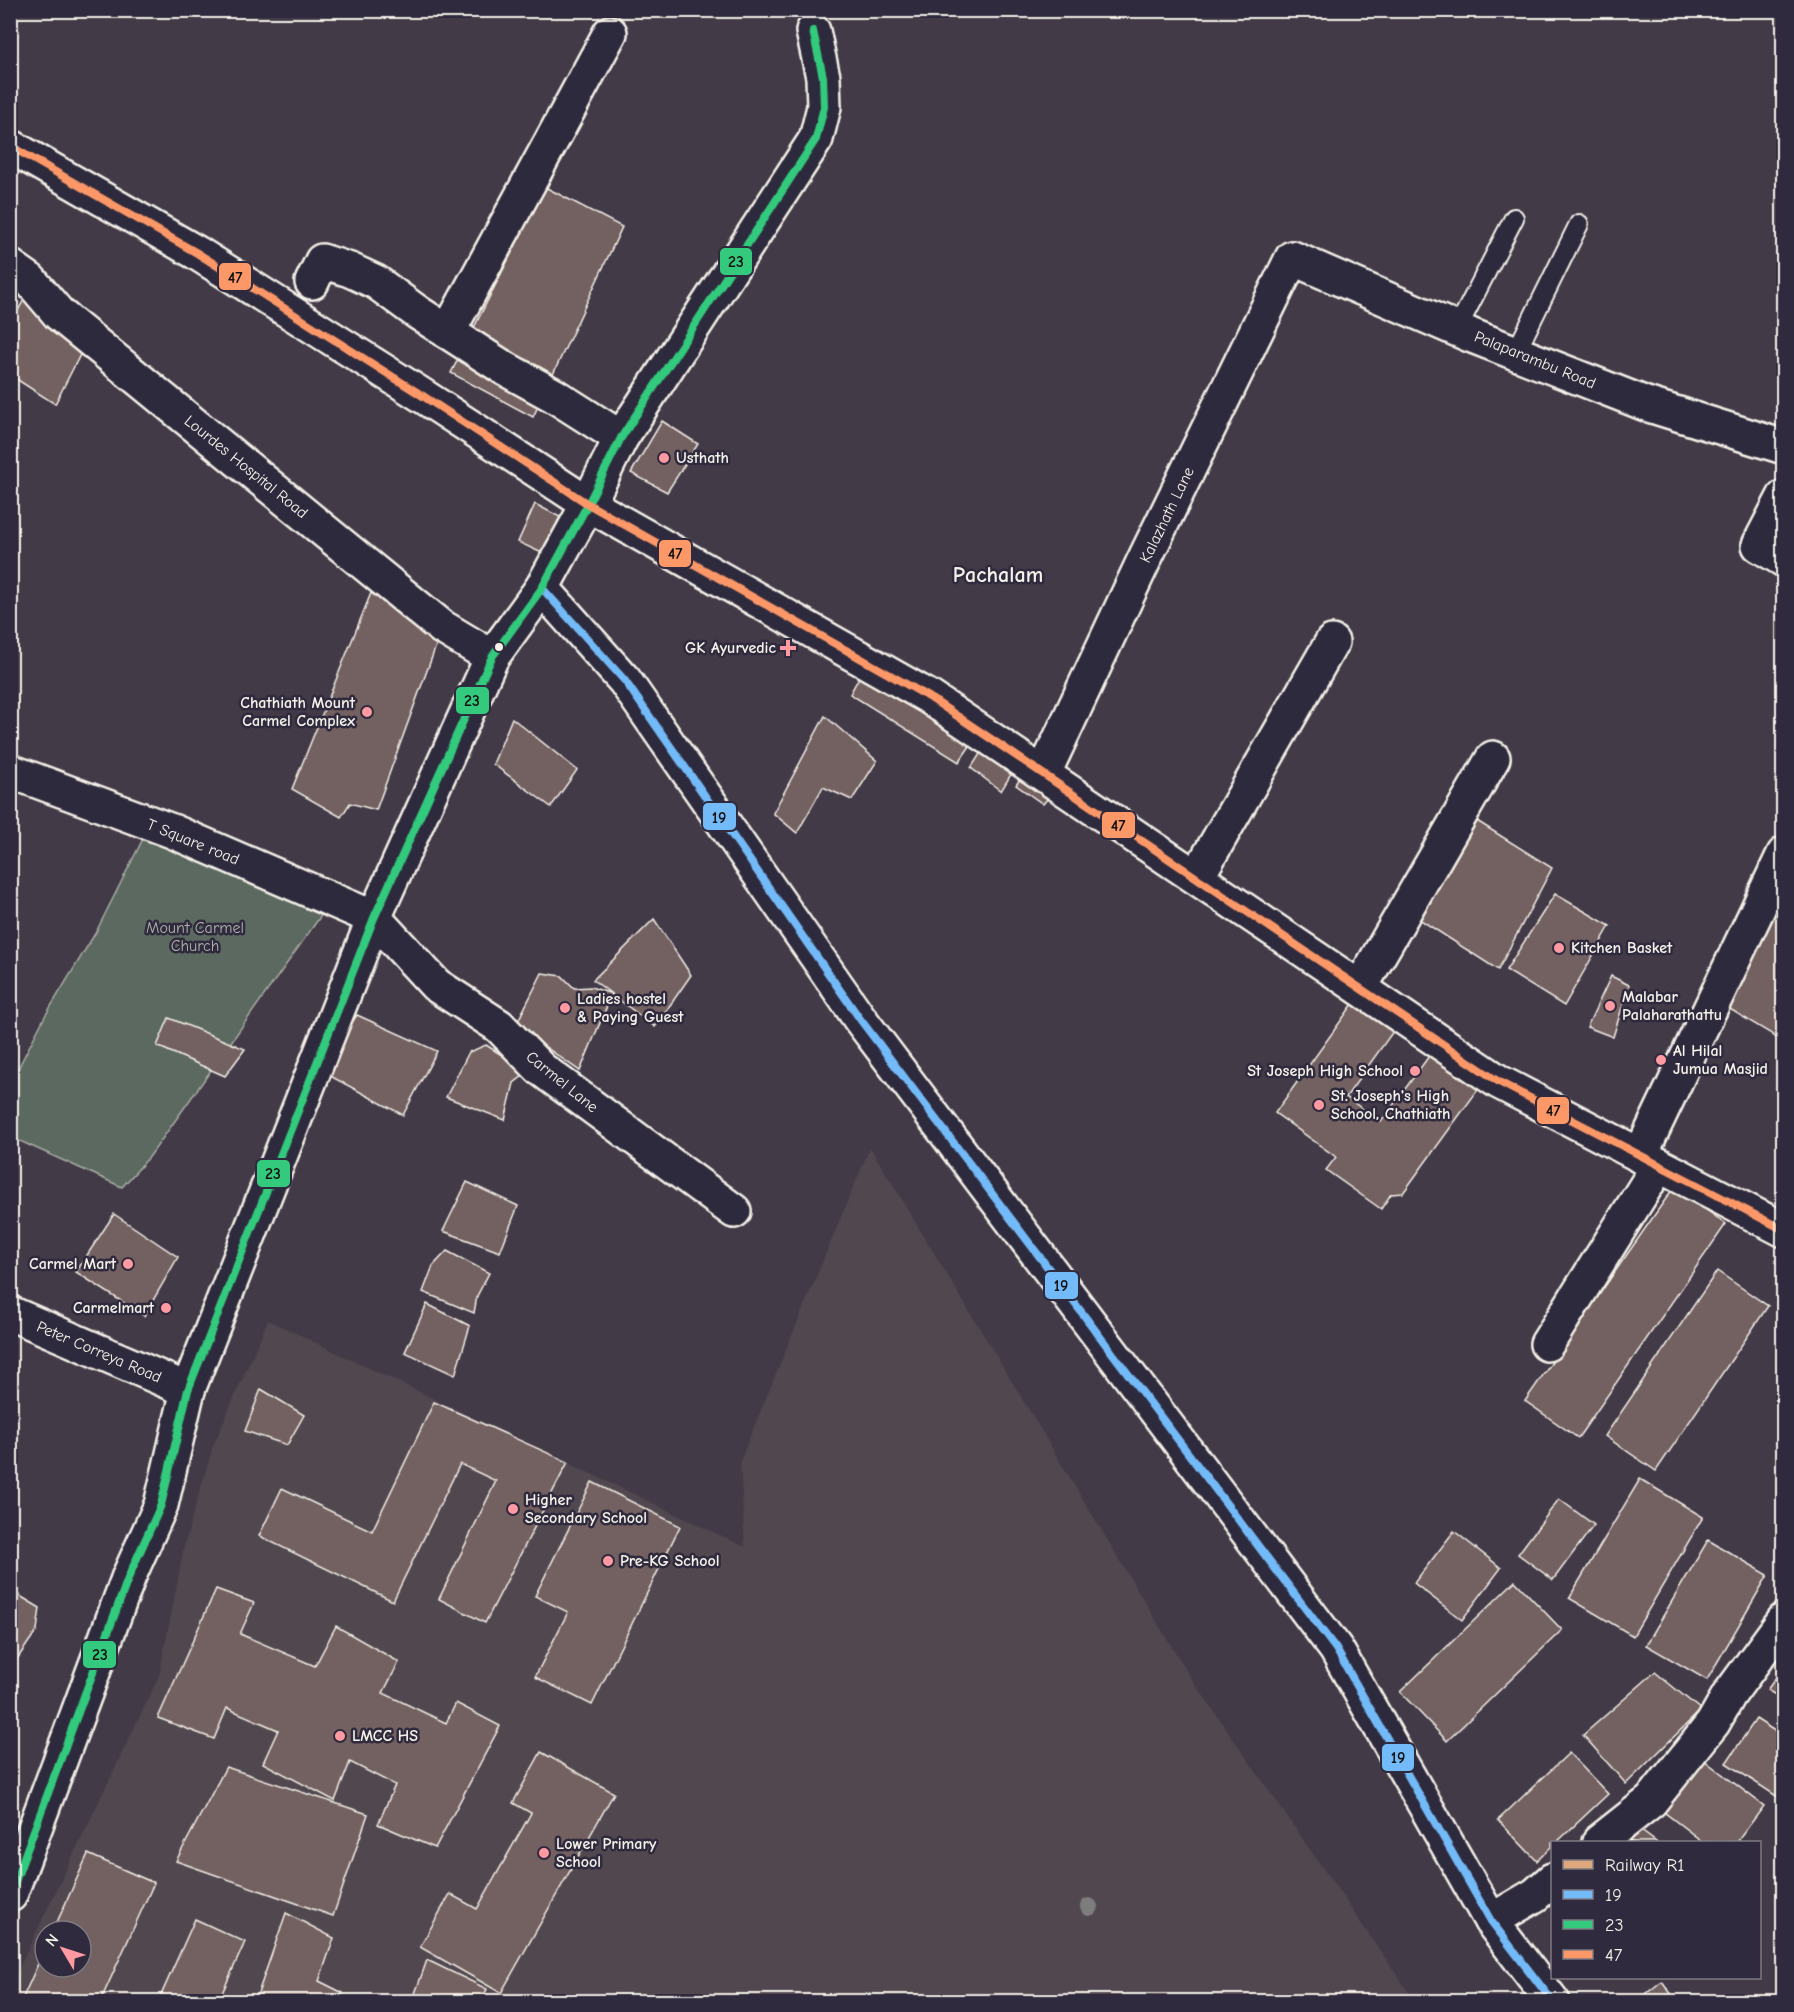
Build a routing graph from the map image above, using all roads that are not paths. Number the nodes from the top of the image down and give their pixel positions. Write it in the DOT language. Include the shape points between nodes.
graph roads {
  1 [pos="813,31"];
  2 [pos="610,33"];
  3 [pos="10,146"];
  4 [pos="1514,218"];
  5 [pos="1579,224"];
  6 [pos="1292,258"];
  7 [pos="10,266"];
  8 [pos="312,282"];
  9 [pos="1457,329"];
  10 [pos="448,332"];
  11 [pos="1516,352"];
  12 [pos="621,438"];
  13 [pos="1784,447"];
  14 [pos="1784,497"];
  15 [pos="588,504"];
  16 [pos="1784,560"];
  17 [pos="542,588"];
  18 [pos="1332,642"];
  19 [pos="492,657"];
  20 [pos="1493,758"];
  21 [pos="10,771"];
  22 [pos="1044,773"];
  23 [pos="1784,854"];
  24 [pos="1197,877"];
  25 [pos="374,918"];
  26 [pos="1360,988"];
  27 [pos="1649,1160"];
  28 [pos="734,1211"];
  29 [pos="1784,1230"];
  30 [pos="10,1313"];
  31 [pos="1547,1344"];
  32 [pos="188,1390"];
  33 [pos="1784,1620"];
  34 [pos="1600,1841"];
  35 [pos="1551,1881"];
  36 [pos="10,1895"];
  37 [pos="1491,1921"];
  38 [pos="1552,2001"];
  1 -- 12 [label="street" via="823,77 824,107 816,139"];
  2 -- 10 [label="street"];
  3 -- 15 [label="street" via="216,266"];
  4 -- 9 [label="lane"];
  5 -- 11 [label="lane"];
  6 -- 9 [label="street, Palaparambu Road"];
  6 -- 22 [label="street, Kalazhath Lane"];
  7 -- 19 [label="street, Lourdes Hospital Road" via="30,280 59,314 433,620"];
  8 -- 10 [label="street" via="322,261 350,270 376,282"];
  9 -- 11 [label="street, Palaparambu Road"];
  10 -- 12 [label="street"];
  11 -- 13 [label="street, Palaparambu Road" via="1646,404"];
  12 -- 15 [label="street"];
  14 -- 16 [label="street" via="1758,545"];
  15 -- 17 [label="street"];
  15 -- 22 [label="street" via="917,690"];
  17 -- 19 [label="street"];
  17 -- 37 [label="street" via="625,681 860,1019 1336,1649"];
  18 -- 24 [label="street"];
  19 -- 25 [label="street"];
  20 -- 26 [label="street"];
  21 -- 25 [label="street, T Square road" via="172,831"];
  22 -- 24 [label="street"];
  23 -- 27 [label="street"];
  24 -- 26 [label="street"];
  25 -- 28 [label="street, Carmel Lane" via="436,985 499,1026 541,1069"];
  25 -- 32 [label="street"];
  26 -- 27 [label="street" via="1499,1082"];
  27 -- 29 [label="street"];
  27 -- 31 [label="street"];
  30 -- 32 [label="street, Peter Correya Road"];
  32 -- 36 [label="street" via="161,1504 129,1576"];
  33 -- 34 [label="street" via="1713,1723 1651,1801"];
  35 -- 37 [label="street"];
  37 -- 38 [label="street"];
}
